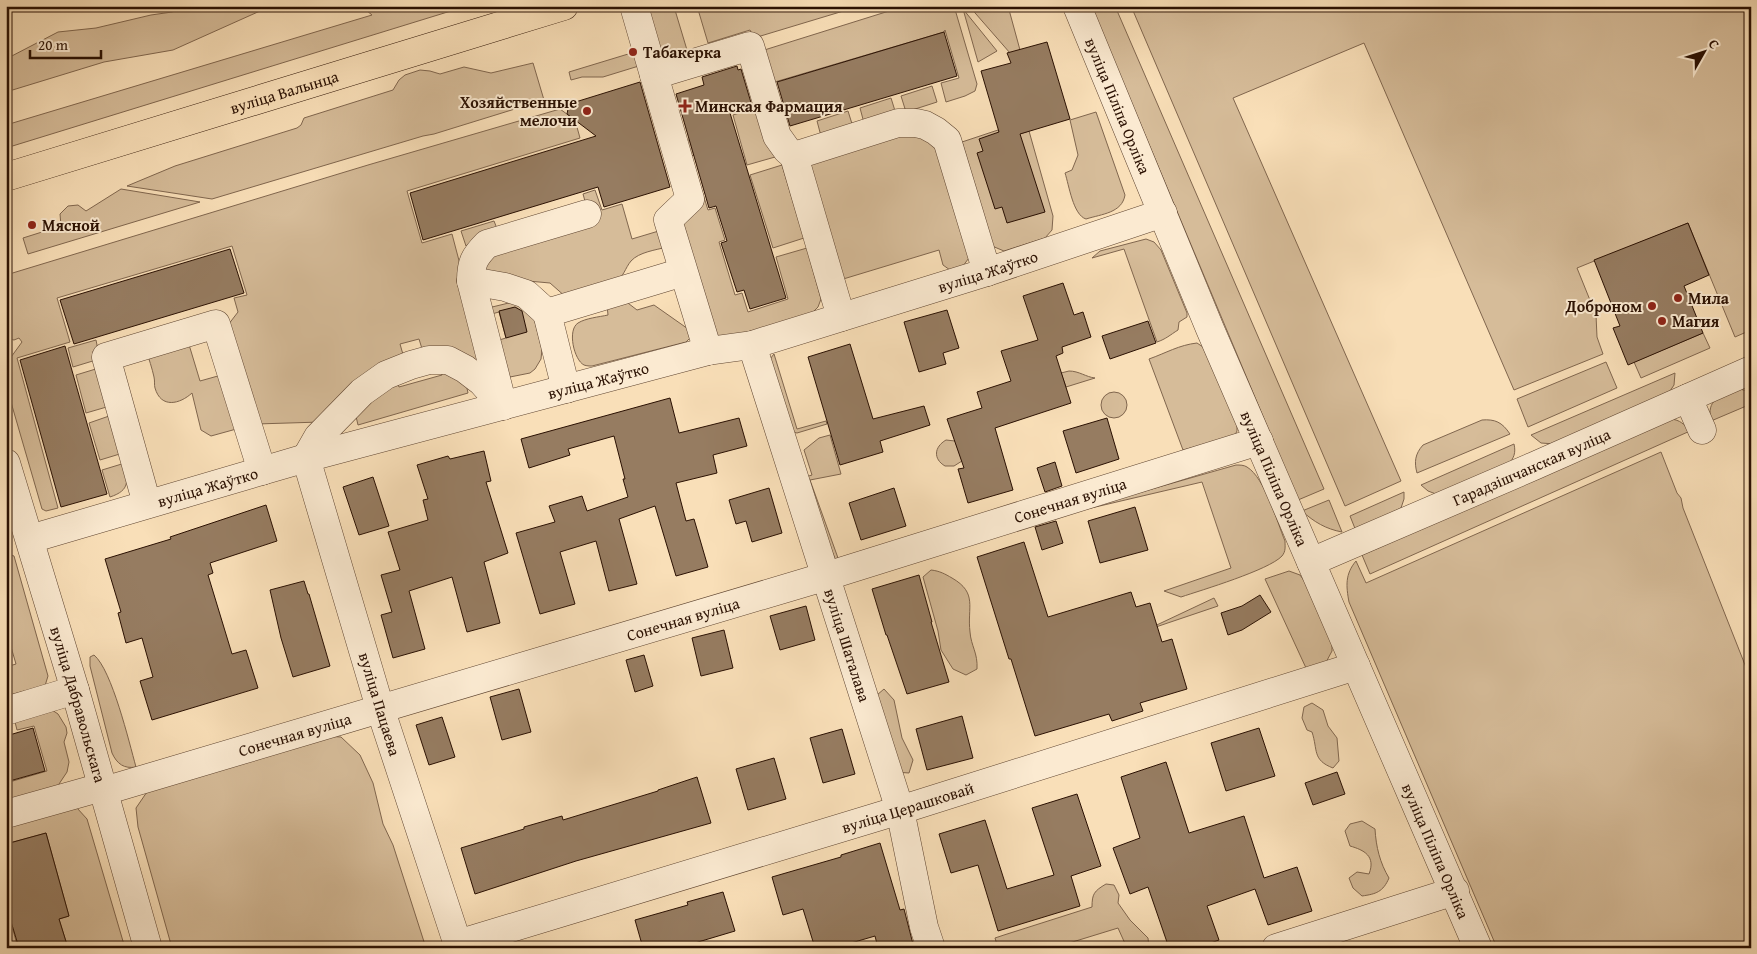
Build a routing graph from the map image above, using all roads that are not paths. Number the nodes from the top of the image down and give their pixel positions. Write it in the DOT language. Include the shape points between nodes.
graph roads {
  1 [pos="564,6"];
  2 [pos="634,6"];
  3 [pos="1077,6"];
  4 [pos="654,75"];
  5 [pos="794,156"];
  6 [pos="6,177"];
  7 [pos="1163,213"];
  8 [pos="587,214"];
  9 [pos="683,272"];
  10 [pos="987,272"];
  11 [pos="471,281"];
  12 [pos="547,313"];
  13 [pos="841,317"];
  14 [pos="752,345"];
  15 [pos="708,351"];
  16 [pos="1751,370"];
  17 [pos="566,389"];
  18 [pos="1688,398"];
  19 [pos="504,406"];
  20 [pos="1702,430"];
  21 [pos="1259,441"];
  22 [pos="306,458"];
  23 [pos="6,463"];
  24 [pos="262,472"];
  25 [pos="148,504"];
  26 [pos="30,540"];
  27 [pos="1311,562"];
  28 [pos="827,576"];
  29 [pos="1356,666"];
  30 [pos="75,690"];
  31 [pos="380,708"];
  32 [pos="6,711"];
  33 [pos="103,789"];
  34 [pos="900,810"];
  35 [pos="6,814"];
  36 [pos="1454,891"];
  37 [pos="458,946"];
  38 [pos="148,948"];
  39 [pos="931,948"];
  40 [pos="1276,948"];
  41 [pos="1478,948"];
  1 -- 6 [label="main road, вуліца Валынца"];
  2 -- 4 [label="street"];
  3 -- 7 [label="street, вуліца Піліпа Орліка"];
  4 -- 5 [label="street" via="750,46 777,136"];
  4 -- 9 [label="street" via="690,199 668,220"];
  5 -- 10 [label="street" via="898,123 916,123 936,131 947,140"];
  5 -- 13 [label="street"];
  7 -- 10 [label="street, вуліца Жаўтко"];
  7 -- 21 [label="street, вуліца Піліпа Орліка"];
  8 -- 11 [label="street" via="488,244 477,254 471,267"];
  9 -- 12 [label="street"];
  9 -- 15 [label="street"];
  10 -- 13 [label="street, вуліца Жаўтко"];
  11 -- 12 [label="street" via="505,286 526,294"];
  11 -- 19 [label="street"];
  12 -- 17 [label="street"];
  13 -- 14 [label="street, вуліца Жаўтко"];
  14 -- 15 [label="street, вуліца Жаўтко"];
  14 -- 28 [label="street, вуліца Шаталава"];
  15 -- 17 [label="street, вуліца Жаўтко"];
  16 -- 18 [label="street, Гарадзішчанская вуліца"];
  17 -- 19 [label="street, вуліца Жаўтко"];
  18 -- 20 [label="street"];
  18 -- 27 [label="street, Гарадзішчанская вуліца"];
  19 -- 22 [label="street, вуліца Жаўтко"];
  19 -- 22 [label="street" via="482,382 448,360 411,364 386,375 362,392 318,437"];
  21 -- 27 [label="street, вуліца Піліпа Орліка"];
  21 -- 28 [label="street, Сонечная вуліца"];
  22 -- 24 [label="street, вуліца Жаўтко"];
  22 -- 31 [label="street, вуліца Пацаева"];
  23 -- 26 [label="street, вуліца Дабравольскага"];
  24 -- 25 [label="street, вуліца Жаўтко"];
  24 -- 25 [label="street" via="216,324 106,357"];
  25 -- 26 [label="street, вуліца Жаўтко"];
  26 -- 30 [label="street, вуліца Дабравольскага"];
  27 -- 29 [label="street, вуліца Піліпа Орліка"];
  28 -- 31 [label="street, Сонечная вуліца"];
  28 -- 34 [label="street, вуліца Шаталава"];
  29 -- 34 [label="street, вуліца Церашковай"];
  29 -- 36 [label="street, вуліца Піліпа Орліка"];
  30 -- 32 [label="street"];
  30 -- 33 [label="street, вуліца Дабравольскага"];
  31 -- 33 [label="street, Сонечная вуліца"];
  31 -- 37 [label="street, вуліца Пацаева"];
  33 -- 35 [label="street, Сонечная вуліца"];
  33 -- 38 [label="street, вуліца Дабравольскага"];
  34 -- 37 [label="street, вуліца Церашковай"];
  34 -- 39 [label="street, вуліца Шаталава"];
  36 -- 40 [label="street"];
  36 -- 41 [label="street, вуліца Піліпа Орліка"];
}
